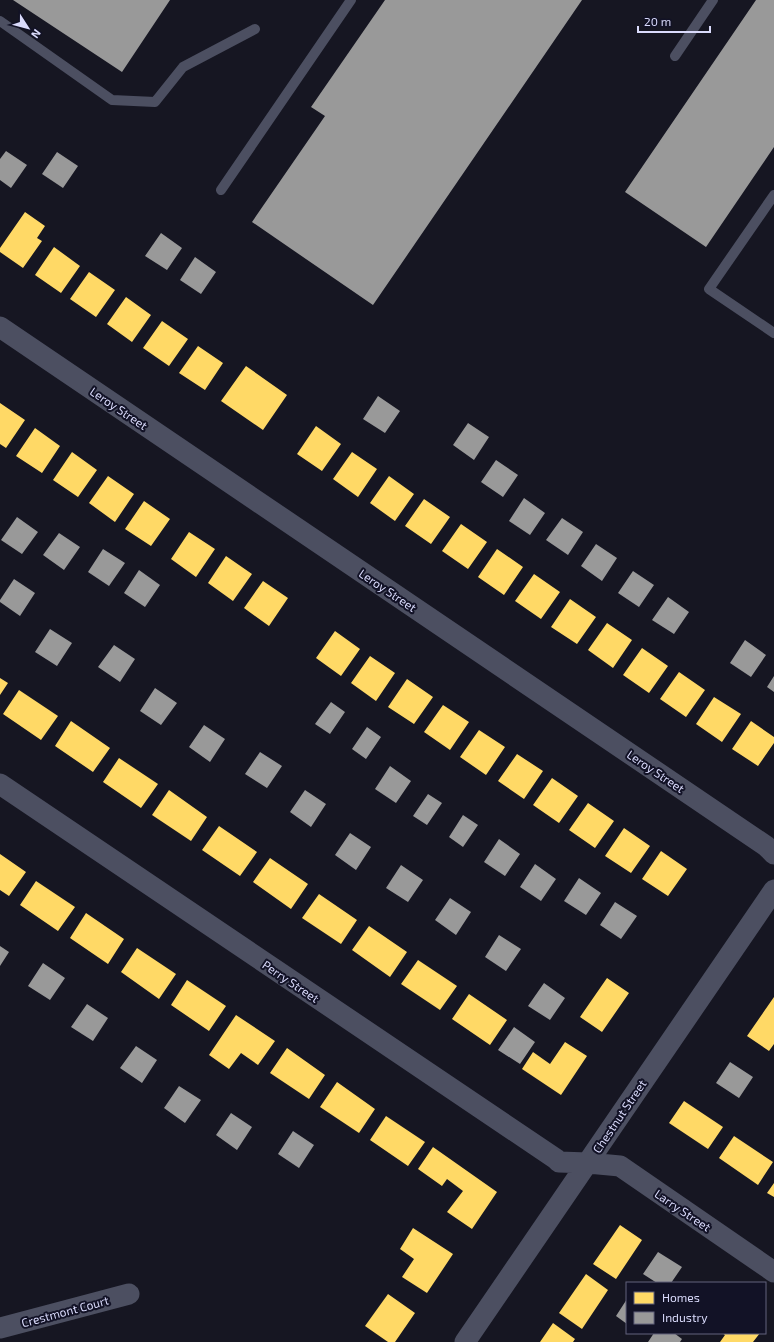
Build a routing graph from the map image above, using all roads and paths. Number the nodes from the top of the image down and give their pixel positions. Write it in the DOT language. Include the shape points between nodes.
graph roads {
  1 [pos="351,0"];
  2 [pos="713,0"];
  3 [pos="0,21"];
  4 [pos="255,29"];
  5 [pos="675,56"];
  6 [pos="220,190"];
  7 [pos="774,195"];
  8 [pos="0,327"];
  9 [pos="774,334"];
  10 [pos="0,784"];
  11 [pos="774,854"];
  12 [pos="774,890"];
  13 [pos="588,1163"];
  14 [pos="774,1272"];
  15 [pos="129,1294"];
  16 [pos="0,1328"];
  17 [pos="465,1342"];
  1 -- 6 [label="lane"];
  2 -- 5 [label="lane"];
  3 -- 4 [label="lane" via="112,100 155,102 183,67"];
  7 -- 9 [label="lane" via="709,288"];
  8 -- 11 [label="street, Leroy Street" via="753,837"];
  10 -- 13 [label="street, Perry Street" via="559,1162"];
  12 -- 13 [label="street, Chestnut Street"];
  13 -- 14 [label="street, Larry Street" via="620,1166"];
  13 -- 17 [label="street, Chestnut Street"];
  15 -- 16 [label="street, Crestmont Court"];
}
